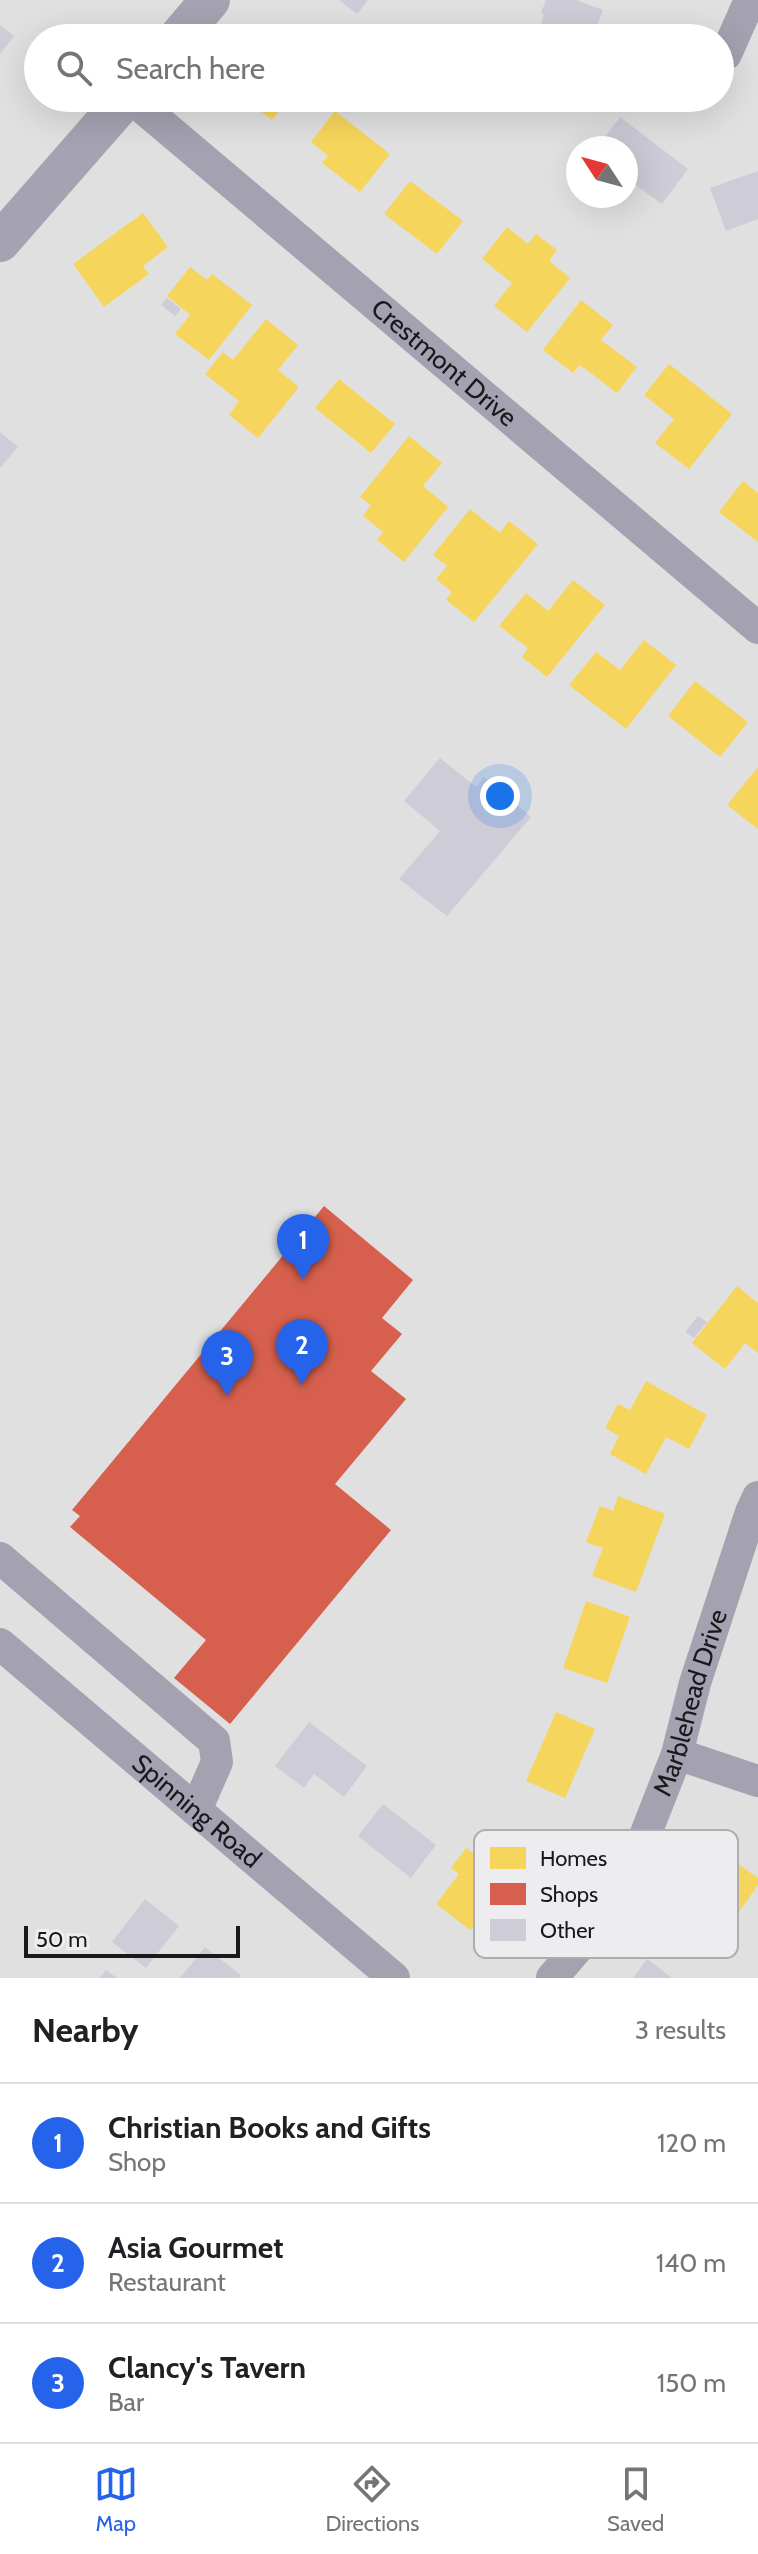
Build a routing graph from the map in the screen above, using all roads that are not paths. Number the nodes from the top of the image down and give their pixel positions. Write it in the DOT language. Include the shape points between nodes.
graph roads {
  1 [pos="210,0"];
  2 [pos="750,0"];
  3 [pos="190,24"];
  4 [pos="734,36"];
  5 [pos="116,112"];
  6 [pos="146,112"];
  7 [pos="0,242"];
  8 [pos="758,628"];
  9 [pos="758,1497"];
  10 [pos="0,1558"];
  11 [pos="0,1644"];
  12 [pos="677,1754"];
  13 [pos="758,1781"];
  14 [pos="196,1810"];
  15 [pos="647,1830"];
  16 [pos="569,1958"];
  17 [pos="394,1978"];
  18 [pos="552,1978"];
  1 -- 3 [label="main road"];
  2 -- 4 [label="street"];
  5 -- 7 [label="main road"];
  6 -- 8 [label="street, Crestmont Drive"];
  9 -- 12 [label="street, Marblehead Drive" via="695,1683"];
  10 -- 14 [label="street" via="214,1741 217,1762"];
  11 -- 14 [label="street, Spinning Road"];
  12 -- 13 [label="street"];
  12 -- 15 [label="street, Marblehead Drive"];
  14 -- 17 [label="street, Spinning Road"];
  16 -- 18 [label="street, Marblehead Drive"];
}
